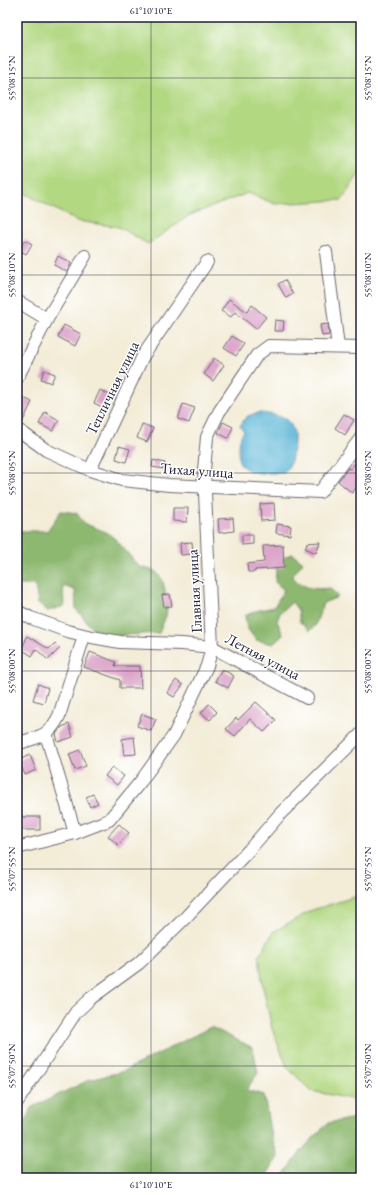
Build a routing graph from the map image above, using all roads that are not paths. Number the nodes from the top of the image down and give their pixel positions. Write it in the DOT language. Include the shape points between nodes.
graph roads {
  1 [pos="326,252"];
  2 [pos="85,256"];
  3 [pos="207,262"];
  4 [pos="17,301"];
  5 [pos="47,319"];
  6 [pos="338,347"];
  7 [pos="361,348"];
  8 [pos="17,378"];
  9 [pos="17,429"];
  10 [pos="361,438"];
  11 [pos="90,470"];
  12 [pos="205,487"];
  13 [pos="17,611"];
  14 [pos="84,636"];
  15 [pos="212,647"];
  16 [pos="307,698"];
  17 [pos="46,734"];
  18 [pos="361,734"];
  19 [pos="17,744"];
  20 [pos="75,834"];
  21 [pos="17,848"];
  22 [pos="17,1102"];
  1 -- 6 [label="street"];
  2 -- 5 [label="street"];
  3 -- 11 [label="street, Тепличная улица" via="143,356"];
  4 -- 5 [label="street"];
  5 -- 8 [label="street"];
  6 -- 7 [label="street, Главная улица"];
  6 -- 12 [label="street, Главная улица" via="269,346 257,355 219,412 207,436"];
  9 -- 11 [label="street, Тихая улица" via="46,450"];
  10 -- 12 [label="street, Тихая улица" via="320,492"];
  11 -- 12 [label="street, Тихая улица" via="122,480"];
  12 -- 15 [label="street, Главная улица"];
  13 -- 14 [label="street, Летняя улица"];
  14 -- 15 [label="street, Летняя улица" via="120,642"];
  14 -- 17 [label="street" via="59,716"];
  15 -- 16 [label="street, Летняя улица"];
  15 -- 20 [label="street, Главная улица" via="207,666 174,735 141,781 108,820"];
  17 -- 19 [label="street"];
  17 -- 20 [label="street"];
  18 -- 22 [label="street" via="281,813 184,919 139,963 76,1012"];
  20 -- 21 [label="street, Главная улица"];
}
